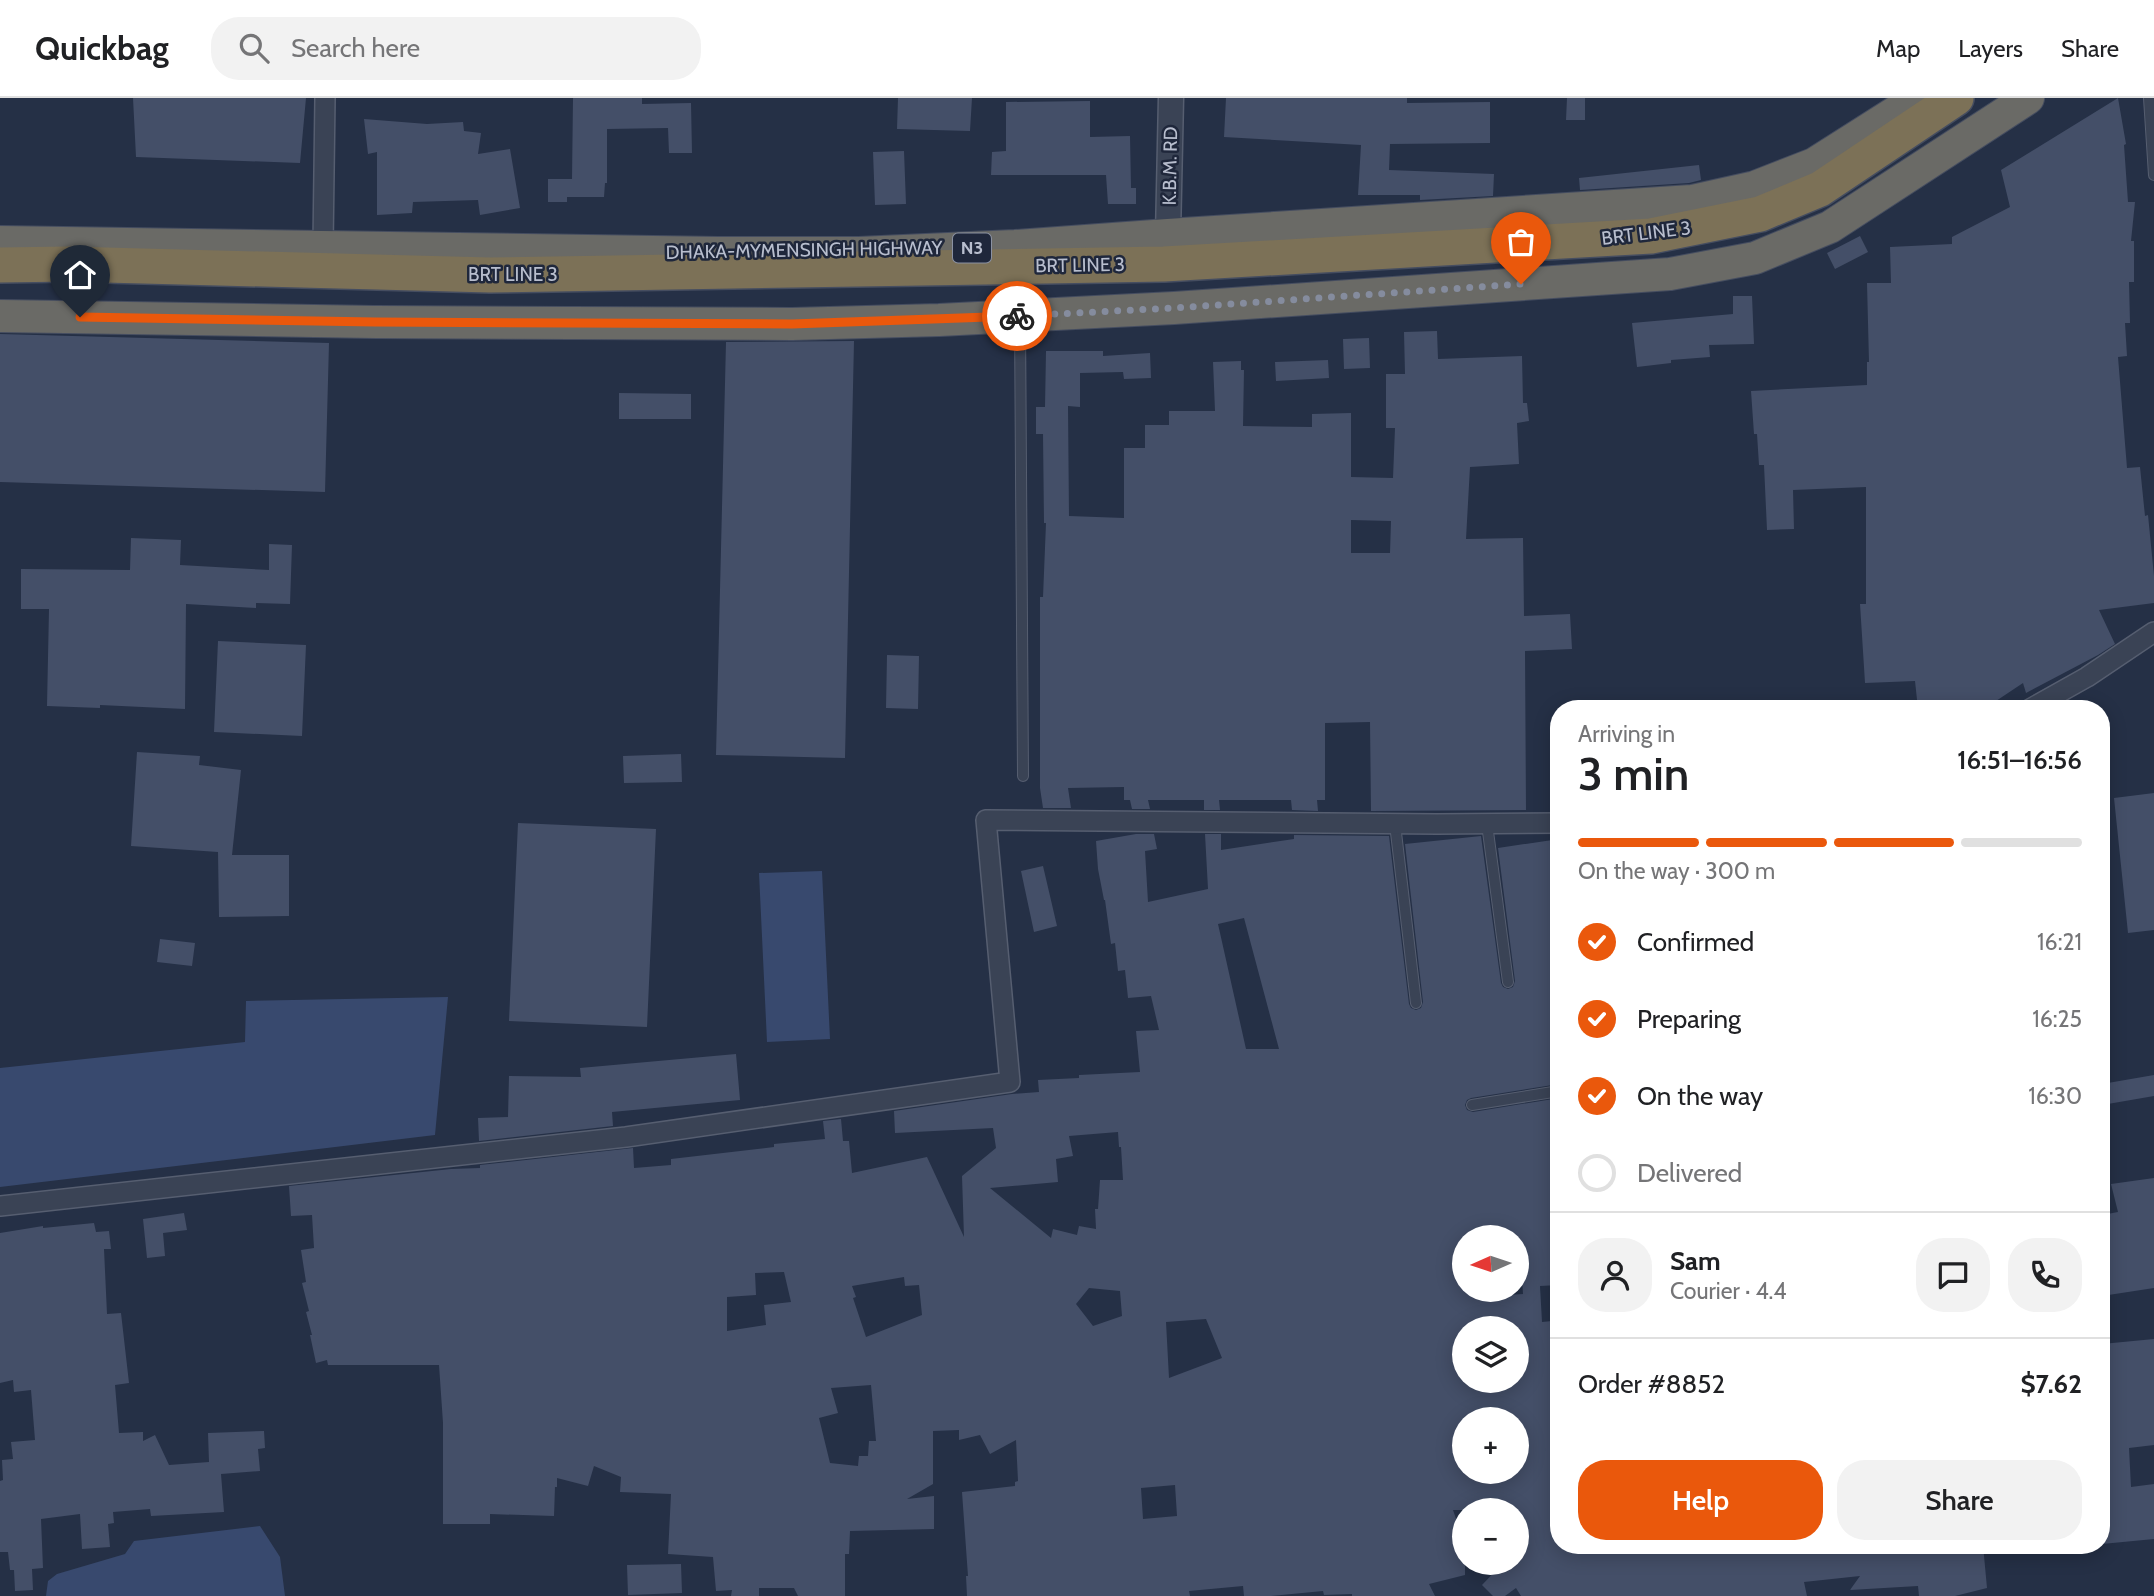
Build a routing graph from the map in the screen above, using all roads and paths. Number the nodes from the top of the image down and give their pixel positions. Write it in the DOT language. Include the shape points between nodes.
graph roads {
  1 [pos="325,98"];
  2 [pos="1171,98"];
  3 [pos="1918,98"];
  4 [pos="1956,98"];
  5 [pos="2028,98"];
  6 [pos="2149,98"];
  7 [pos="2154,175"];
  8 [pos="1168,234"];
  9 [pos="0,242"];
  10 [pos="323,246"];
  11 [pos="0,264"];
  12 [pos="0,316"];
  13 [pos="1020,316"];
  14 [pos="2154,632"];
  15 [pos="2046,700"];
  16 [pos="1023,776"];
  17 [pos="1550,823"];
  18 [pos="1395,824"];
  19 [pos="1487,824"];
  20 [pos="1508,982"];
  21 [pos="1416,1003"];
  22 [pos="1550,1092"];
  23 [pos="1472,1105"];
  24 [pos="0,1206"];
  1 -- 10 [label="street"];
  2 -- 8 [label="street, K.B.M. RD"];
  3 -- 8 [label="highway, DHAKA-MYMENSINGH HIGHWAY / N3" via="1814,164 1755,187 1692,201"];
  4 -- 11 [label="highway, BRT LINE 3" via="1820,189 1760,214 1651,236 1164,264 490,275"];
  5 -- 13 [label="highway" via="1830,227 1755,258 1670,274"];
  6 -- 7 [label="lane"];
  8 -- 10 [label="highway, DHAKA-MYMENSINGH HIGHWAY / N3" via="859,253"];
  9 -- 10 [label="highway, DHAKA-MYMENSINGH HIGHWAY / N3"];
  12 -- 13 [label="highway" via="792,324"];
  13 -- 16 [label="lane"];
  14 -- 15 [label="street"];
  17 -- 19 [label="street"];
  18 -- 19 [label="street"];
  18 -- 21 [label="lane"];
  18 -- 24 [label="street" via="986,820 1010,1082 626,1137"];
  19 -- 20 [label="lane"];
  22 -- 23 [label="lane"];
}
